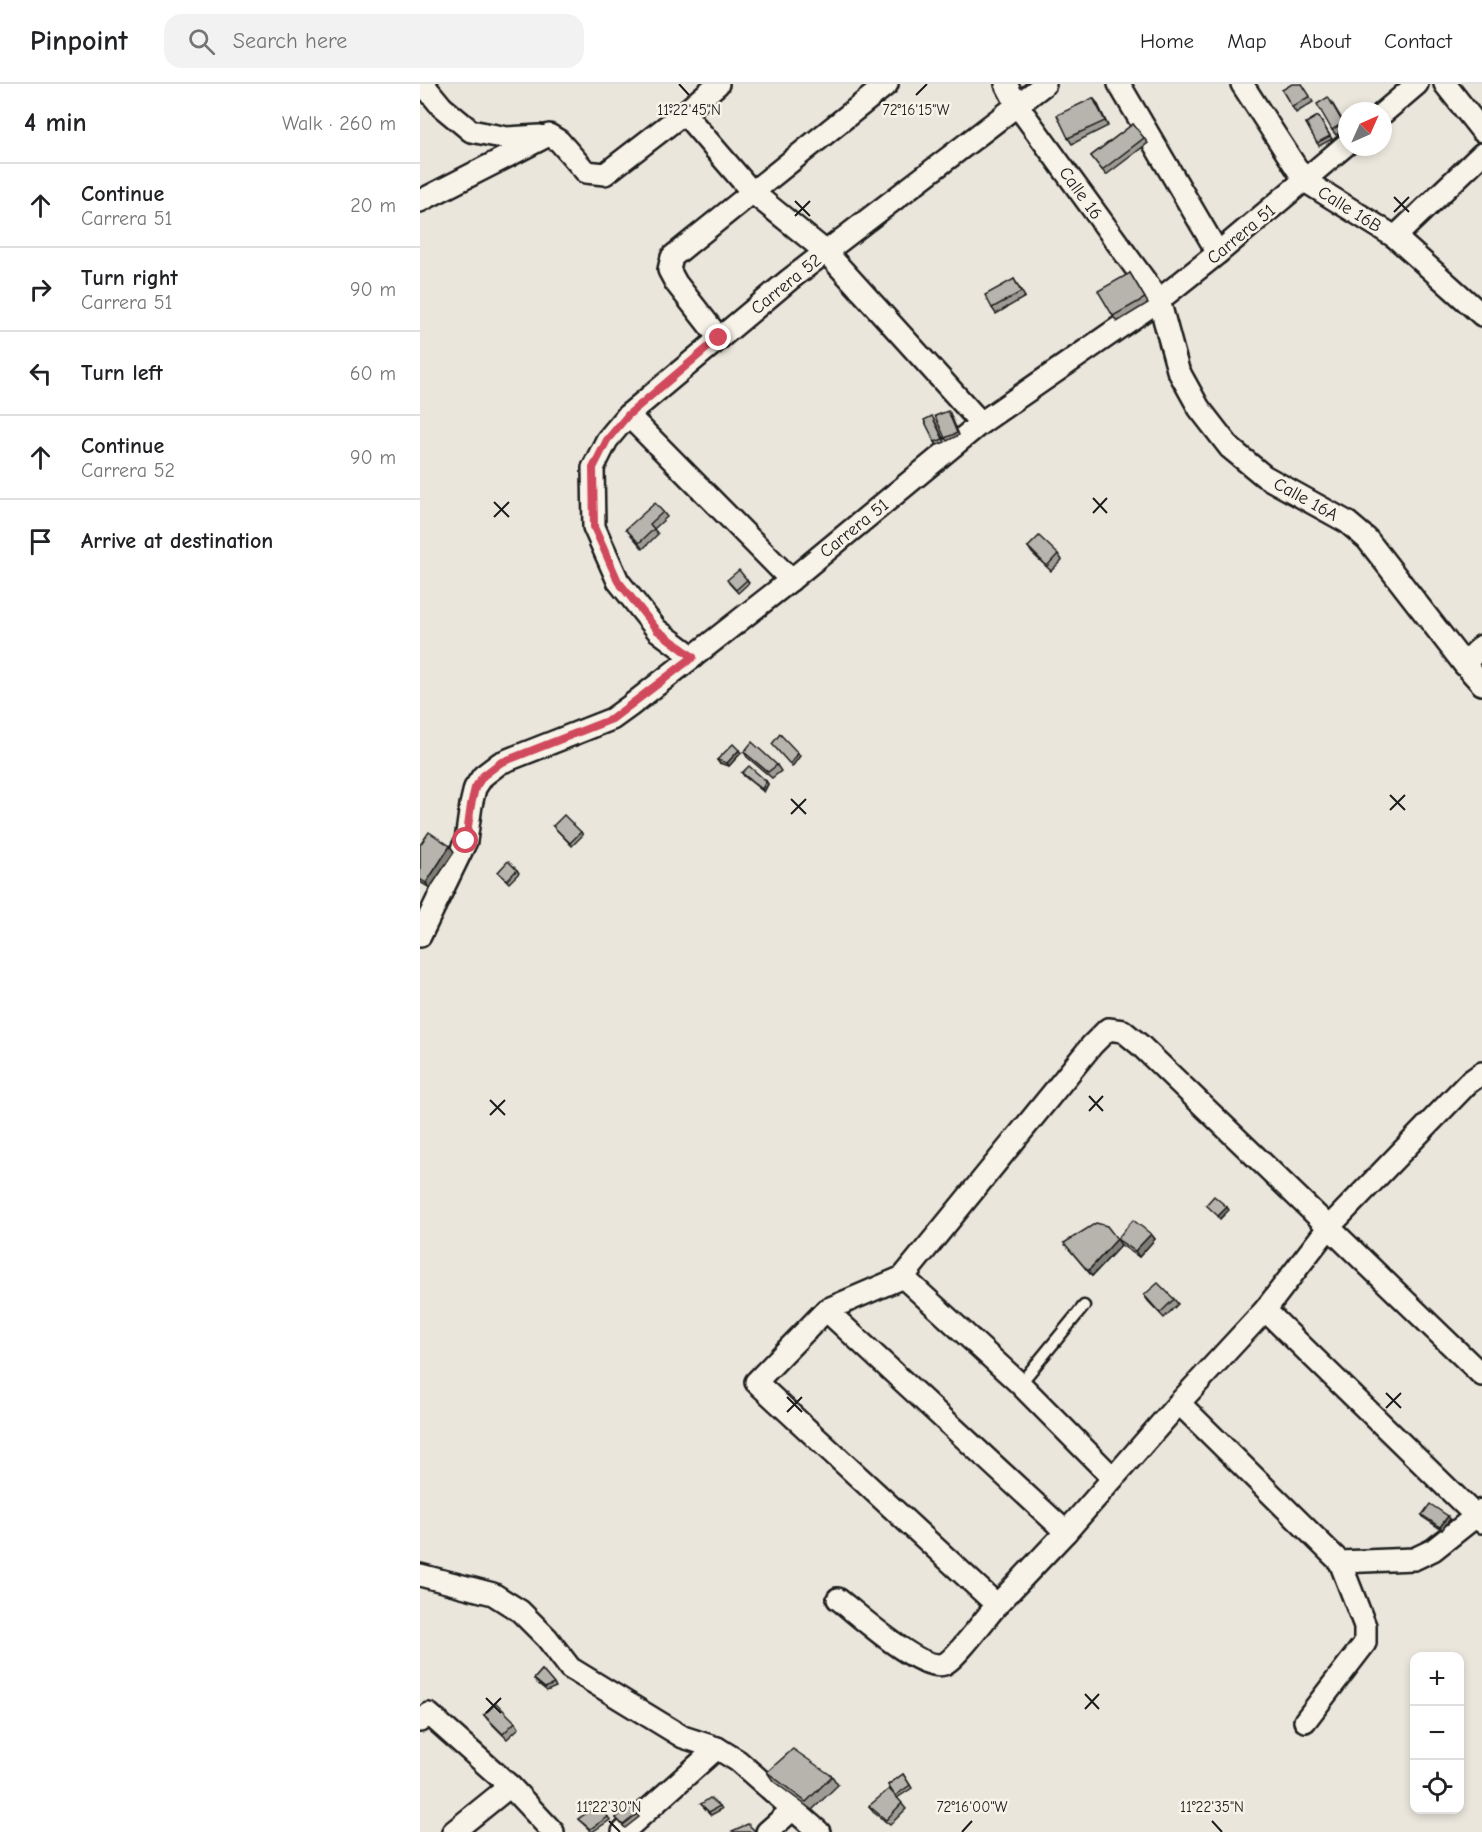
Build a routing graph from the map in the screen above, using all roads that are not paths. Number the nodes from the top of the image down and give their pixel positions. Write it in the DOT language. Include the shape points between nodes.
graph roads {
  1 [pos="423,84"];
  2 [pos="718,84"];
  3 [pos="887,84"];
  4 [pos="1006,84"];
  5 [pos="1045,84"];
  6 [pos="1119,84"];
  7 [pos="1242,84"];
  8 [pos="1417,84"];
  9 [pos="1444,84"];
  10 [pos="1017,105"];
  11 [pos="1392,105"];
  12 [pos="684,113"];
  13 [pos="1482,131"];
  14 [pos="549,135"];
  15 [pos="1338,152"];
  16 [pos="1482,154"];
  17 [pos="1305,181"];
  18 [pos="752,192"];
  19 [pos="420,201"];
  20 [pos="1395,237"];
  21 [pos="826,252"];
  22 [pos="1218,253"];
  23 [pos="1159,300"];
  24 [pos="1482,315"];
  25 [pos="719,338"];
  26 [pos="628,415"];
  27 [pos="981,423"];
  28 [pos="791,580"];
  29 [pos="1482,646"];
  30 [pos="693,657"];
  31 [pos="1464,664"];
  32 [pos="1482,684"];
  33 [pos="420,936"];
  34 [pos="1482,1073"];
  35 [pos="1328,1228"];
  36 [pos="903,1277"];
  37 [pos="1084,1306"];
  38 [pos="826,1310"];
  39 [pos="1265,1310"];
  40 [pos="1482,1375"];
  41 [pos="1020,1384"];
  42 [pos="1179,1403"];
  43 [pos="1113,1478"];
  44 [pos="1480,1516"];
  45 [pos="1066,1532"];
  46 [pos="1340,1562"];
  47 [pos="420,1575"];
  48 [pos="838,1599"];
  49 [pos="997,1605"];
  50 [pos="1305,1720"];
  51 [pos="420,1721"];
  52 [pos="717,1748"];
  53 [pos="510,1786"];
  54 [pos="793,1809"];
  55 [pos="453,1832"];
  56 [pos="553,1832"];
  57 [pos="623,1832"];
  58 [pos="767,1832"];
  59 [pos="819,1832"];
  1 -- 14 [label="street" via="442,107 471,130 507,138"];
  2 -- 12 [label="street"];
  3 -- 18 [label="street"];
  4 -- 10 [label="street, Calle 16"];
  5 -- 10 [label="street, Carrera 52"];
  6 -- 22 [label="street"];
  7 -- 17 [label="street, Calle 16B"];
  8 -- 11 [label="street"];
  9 -- 13 [label="street"];
  10 -- 21 [label="street, Carrera 52"];
  10 -- 23 [label="street, Calle 16"];
  12 -- 14 [label="street" via="605,174 585,172"];
  12 -- 18 [label="street"];
  14 -- 19 [label="street"];
  15 -- 17 [label="street, Carrera 51"];
  16 -- 20 [label="street"];
  17 -- 20 [label="street, Calle 16B"];
  17 -- 22 [label="street, Carrera 51"];
  18 -- 21 [label="street"];
  18 -- 25 [label="street" via="672,257 669,270"];
  20 -- 24 [label="street, Calle 16B"];
  21 -- 25 [label="street, Carrera 52"];
  21 -- 27 [label="street"];
  22 -- 23 [label="street, Carrera 51"];
  23 -- 27 [label="street, Carrera 51"];
  23 -- 31 [label="street, Calle 16A" via="1178,370 1199,408 1230,448 1264,476 1347,522 1367,539"];
  25 -- 26 [label="street, Carrera 52"];
  26 -- 28 [label="street"];
  26 -- 30 [label="street, Carrera 52" via="607,440 593,468 594,527 618,581 657,630"];
  27 -- 28 [label="street, Carrera 51"];
  28 -- 30 [label="street, Carrera 51"];
  29 -- 31 [label="street"];
  30 -- 33 [label="street, Carrera 51" via="612,719 500,763 483,776 475,788 466,841"];
  31 -- 32 [label="street, Calle 16A"];
  34 -- 35 [label="street"];
  35 -- 36 [label="street" via="1140,1045 1123,1031 1108,1029"];
  35 -- 39 [label="street"];
  35 -- 40 [label="street"];
  36 -- 38 [label="street"];
  36 -- 41 [label="street"];
  37 -- 41 [label="lane"];
  38 -- 45 [label="street"];
  38 -- 49 [label="street" via="756,1382"];
  39 -- 42 [label="street"];
  39 -- 44 [label="street"];
  41 -- 43 [label="street"];
  42 -- 43 [label="street"];
  42 -- 46 [label="street"];
  43 -- 45 [label="street"];
  44 -- 46 [label="street" via="1433,1550 1414,1558"];
  45 -- 49 [label="street"];
  46 -- 50 [label="street" via="1365,1626 1365,1644"];
  47 -- 52 [label="street" via="493,1594 520,1611 570,1668 683,1737"];
  48 -- 49 [label="street" via="910,1655 928,1664 945,1664"];
  51 -- 53 [label="street" via="429,1714"];
  52 -- 54 [label="street" via="738,1761"];
  52 -- 57 [label="street"];
  53 -- 55 [label="street"];
  53 -- 56 [label="street"];
  54 -- 58 [label="street"];
  54 -- 59 [label="street"];
}
